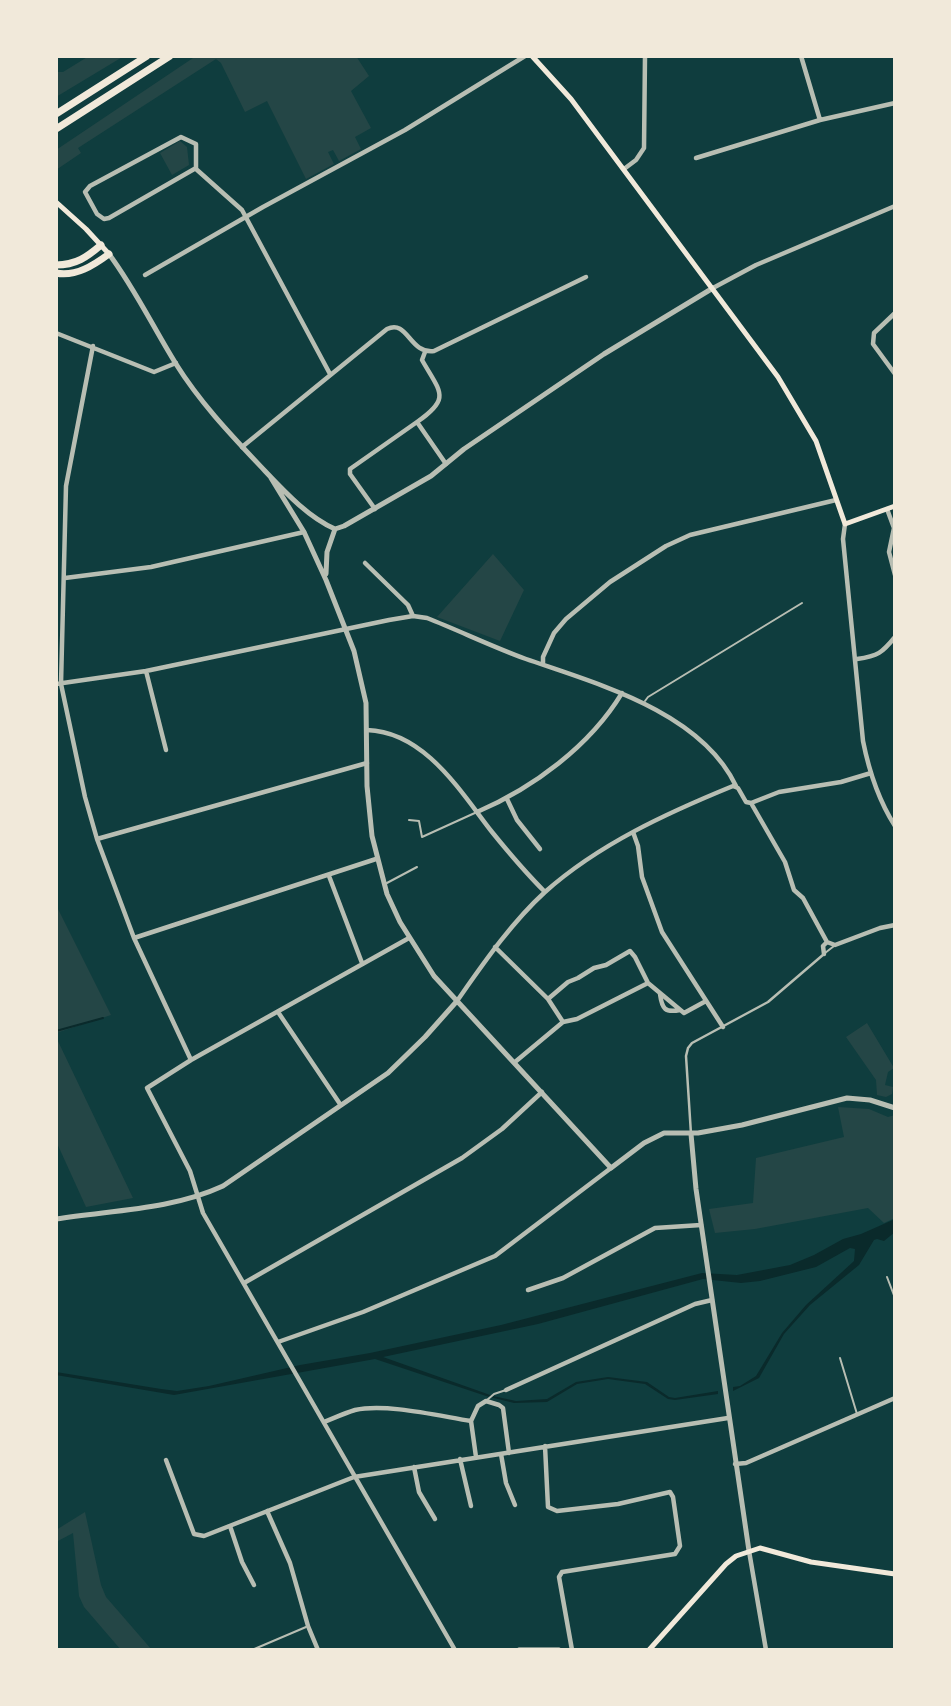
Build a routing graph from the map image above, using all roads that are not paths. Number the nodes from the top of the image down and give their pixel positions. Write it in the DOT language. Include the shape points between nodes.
graph roads {
  1 [pos="147,56"];
  2 [pos="170,56"];
  3 [pos="525,56"];
  4 [pos="532,56"];
  5 [pos="645,56"];
  6 [pos="801,56"];
  7 [pos="895,103"];
  8 [pos="56,114"];
  9 [pos="820,120"];
  10 [pos="57,129"];
  11 [pos="696,159"];
  12 [pos="196,169"];
  13 [pos="624,169"];
  14 [pos="56,202"];
  15 [pos="895,206"];
  16 [pos="246,218"];
  17 [pos="102,245"];
  18 [pos="109,254"];
  19 [pos="56,265"];
  20 [pos="56,273"];
  21 [pos="145,275"];
  22 [pos="586,276"];
  23 [pos="713,288"];
  24 [pos="895,313"];
  25 [pos="56,333"];
  26 [pos="93,346"];
  27 [pos="425,352"];
  28 [pos="176,363"];
  29 [pos="330,373"];
  30 [pos="895,374"];
  31 [pos="417,422"];
  32 [pos="243,447"];
  33 [pos="446,465"];
  34 [pos="271,478"];
  35 [pos="836,500"];
  36 [pos="895,506"];
  37 [pos="375,509"];
  38 [pos="887,509"];
  39 [pos="845,524"];
  40 [pos="335,528"];
  41 [pos="304,532"];
  42 [pos="365,564"];
  43 [pos="895,575"];
  44 [pos="65,578"];
  45 [pos="327,580"];
  46 [pos="802,603"];
  47 [pos="413,616"];
  48 [pos="345,630"];
  49 [pos="895,637"];
  50 [pos="857,659"];
  51 [pos="543,664"];
  52 [pos="146,671"];
  53 [pos="58,684"];
  54 [pos="622,693"];
  55 [pos="643,705"];
  56 [pos="368,730"];
  57 [pos="166,750"];
  58 [pos="367,763"];
  59 [pos="872,773"];
  60 [pos="736,786"];
  61 [pos="507,799"];
  62 [pos="751,803"];
  63 [pos="477,812"];
  64 [pos="409,820"];
  65 [pos="895,826"];
  66 [pos="633,832"];
  67 [pos="97,839"];
  68 [pos="540,849"];
  69 [pos="376,859"];
  70 [pos="417,867"];
  71 [pos="329,876"];
  72 [pos="384,885"];
  73 [pos="545,892"];
  74 [pos="895,925"];
  75 [pos="134,938"];
  76 [pos="409,938"];
  77 [pos="827,942"];
  78 [pos="835,945"];
  79 [pos="495,947"];
  80 [pos="824,954"];
  81 [pos="362,963"];
  82 [pos="648,983"];
  83 [pos="660,993"];
  84 [pos="548,999"];
  85 [pos="457,1001"];
  86 [pos="706,1001"];
  87 [pos="680,1010"];
  88 [pos="278,1012"];
  89 [pos="563,1022"];
  90 [pos="723,1027"];
  91 [pos="191,1060"];
  92 [pos="515,1062"];
  93 [pos="542,1092"];
  94 [pos="340,1104"];
  95 [pos="895,1108"];
  96 [pos="691,1133"];
  97 [pos="611,1168"];
  98 [pos="199,1197"];
  99 [pos="56,1219"];
  100 [pos="701,1225"];
  101 [pos="887,1277"];
  102 [pos="244,1283"];
  103 [pos="528,1290"];
  104 [pos="895,1298"];
  105 [pos="713,1300"];
  106 [pos="278,1342"];
  107 [pos="840,1358"];
  108 [pos="506,1391"];
  109 [pos="895,1398"];
  110 [pos="487,1400"];
  111 [pos="857,1414"];
  112 [pos="728,1418"];
  113 [pos="471,1420"];
  114 [pos="324,1422"];
  115 [pos="545,1446"];
  116 [pos="509,1453"];
  117 [pos="501,1454"];
  118 [pos="476,1457"];
  119 [pos="460,1459"];
  120 [pos="166,1460"];
  121 [pos="735,1464"];
  122 [pos="414,1467"];
  123 [pos="354,1477"];
  124 [pos="515,1505"];
  125 [pos="471,1506"];
  126 [pos="267,1511"];
  127 [pos="435,1519"];
  128 [pos="230,1526"];
  129 [pos="749,1551"];
  130 [pos="895,1574"];
  131 [pos="254,1585"];
  132 [pos="308,1626"];
  133 [pos="252,1650"];
  134 [pos="318,1650"];
  135 [pos="456,1650"];
  136 [pos="519,1650"];
  137 [pos="559,1650"];
  138 [pos="572,1650"];
  139 [pos="649,1650"];
  140 [pos="766,1650"];
  1 -- 8 [label="highway"];
  2 -- 10 [label="highway"];
  3 -- 16 [label="street" via="405,130"];
  4 -- 13 [label="main road"];
  5 -- 13 [label="street" via="644,148"];
  6 -- 9 [label="street"];
  7 -- 9 [label="street"];
  9 -- 11 [label="street"];
  12 -- 12 [label="street" via="104,219 85,192 181,137 196,144"];
  12 -- 16 [label="street"];
  13 -- 23 [label="main road"];
  14 -- 17 [label="main road"];
  15 -- 23 [label="street"];
  16 -- 21 [label="street"];
  16 -- 29 [label="street"];
  17 -- 18 [label="main road"];
  17 -- 19 [label="highway" via="70,265"];
  18 -- 20 [label="highway" via="91,267"];
  18 -- 28 [label="street"];
  22 -- 27 [label="street"];
  23 -- 33 [label="street" via="604,354"];
  23 -- 35 [label="main road" via="804,418"];
  24 -- 30 [label="street" via="874,332 873,344"];
  25 -- 26 [label="street"];
  26 -- 28 [label="street" via="155,372"];
  26 -- 44 [label="street" via="66,486"];
  27 -- 29 [label="street" via="400,327 393,326"];
  27 -- 31 [label="street" via="422,360 440,399 438,407"];
  28 -- 32 [label="street" via="200,399"];
  29 -- 32 [label="street"];
  31 -- 33 [label="street"];
  31 -- 37 [label="street" via="350,469"];
  32 -- 34 [label="street"];
  33 -- 37 [label="street"];
  34 -- 40 [label="street" via="319,522"];
  34 -- 41 [label="street"];
  35 -- 39 [label="main road"];
  35 -- 51 [label="street" via="690,535 666,545 566,618 554,633"];
  36 -- 38 [label="main road"];
  37 -- 40 [label="street"];
  38 -- 39 [label="main road"];
  38 -- 43 [label="street" via="894,528 889,552"];
  39 -- 50 [label="street"];
  40 -- 45 [label="street" via="327,552"];
  41 -- 44 [label="street" via="151,567"];
  41 -- 45 [label="street"];
  42 -- 47 [label="street" via="408,605"];
  44 -- 53 [label="street"];
  45 -- 48 [label="street"];
  46 -- 55 [label="lane" via="648,697"];
  47 -- 48 [label="street"];
  47 -- 51 [label="street"];
  48 -- 52 [label="street"];
  48 -- 56 [label="street" via="363,687"];
  49 -- 50 [label="street" via="883,652"];
  50 -- 59 [label="street" via="863,741"];
  51 -- 54 [label="street"];
  52 -- 53 [label="street"];
  52 -- 57 [label="street"];
  53 -- 67 [label="street"];
  54 -- 55 [label="street"];
  54 -- 61 [label="street" via="609,715 580,744"];
  55 -- 60 [label="street" via="694,734 711,749"];
  56 -- 58 [label="street"];
  56 -- 63 [label="street" via="395,735 423,752"];
  58 -- 67 [label="street"];
  58 -- 69 [label="street"];
  59 -- 62 [label="street" via="779,792"];
  59 -- 65 [label="street"];
  60 -- 62 [label="street"];
  60 -- 66 [label="street"];
  61 -- 63 [label="street"];
  61 -- 68 [label="street"];
  62 -- 77 [label="street" via="785,862 794,890"];
  63 -- 64 [label="lane" via="422,838 419,821"];
  63 -- 73 [label="street"];
  66 -- 73 [label="street"];
  66 -- 86 [label="street" via="642,877 662,932"];
  67 -- 75 [label="street"];
  69 -- 71 [label="street"];
  69 -- 72 [label="street"];
  70 -- 72 [label="lane"];
  71 -- 75 [label="street"];
  71 -- 81 [label="street"];
  72 -- 76 [label="street"];
  73 -- 79 [label="street"];
  74 -- 78 [label="street"];
  75 -- 91 [label="street"];
  76 -- 81 [label="street"];
  76 -- 85 [label="street" via="433,976"];
  77 -- 78 [label="street"];
  77 -- 80 [label="street"];
  78 -- 80 [label="lane"];
  79 -- 84 [label="street"];
  79 -- 85 [label="street"];
  80 -- 90 [label="street" via="768,1002"];
  81 -- 88 [label="street"];
  82 -- 83 [label="street"];
  82 -- 84 [label="street" via="630,951 568,982"];
  82 -- 89 [label="street" via="578,1019"];
  83 -- 87 [label="street"];
  83 -- 87 [label="street" via="664,1010"];
  84 -- 89 [label="street"];
  85 -- 92 [label="street"];
  85 -- 94 [label="street" via="388,1073"];
  86 -- 87 [label="street" via="684,1013"];
  86 -- 90 [label="street"];
  88 -- 91 [label="street"];
  88 -- 94 [label="street"];
  89 -- 92 [label="street"];
  90 -- 96 [label="street" via="688,1048"];
  91 -- 98 [label="street" via="148,1088"];
  92 -- 93 [label="street"];
  93 -- 97 [label="street"];
  93 -- 102 [label="street" via="462,1158"];
  94 -- 98 [label="street" via="223,1186"];
  95 -- 96 [label="street" via="847,1098"];
  96 -- 97 [label="street" via="674,1131 654,1137"];
  96 -- 100 [label="street"];
  97 -- 106 [label="street" via="495,1256"];
  98 -- 99 [label="street"];
  98 -- 102 [label="street" via="203,1213"];
  100 -- 103 [label="street" via="655,1228 563,1278"];
  100 -- 105 [label="street"];
  101 -- 104 [label="lane"];
  102 -- 106 [label="street"];
  105 -- 108 [label="street" via="695,1304"];
  105 -- 112 [label="street"];
  106 -- 114 [label="street"];
  107 -- 111 [label="lane"];
  108 -- 110 [label="lane"];
  109 -- 111 [label="street"];
  110 -- 113 [label="street"];
  110 -- 116 [label="street" via="503,1408"];
  111 -- 121 [label="street"];
  112 -- 115 [label="street"];
  112 -- 121 [label="street"];
  113 -- 114 [label="street" via="404,1410 356,1410"];
  113 -- 118 [label="street"];
  114 -- 123 [label="street"];
  115 -- 116 [label="street"];
  115 -- 138 [label="street" via="548,1507 557,1511 670,1493 674,1497 680,1546 675,1553 562,1572 559,1577"];
  116 -- 117 [label="street"];
  117 -- 118 [label="street"];
  117 -- 124 [label="street"];
  118 -- 119 [label="street"];
  119 -- 122 [label="street"];
  119 -- 125 [label="street"];
  120 -- 128 [label="street" via="194,1534 204,1536"];
  121 -- 129 [label="street"];
  122 -- 123 [label="street"];
  122 -- 127 [label="street" via="419,1492"];
  123 -- 126 [label="street"];
  123 -- 135 [label="street"];
  126 -- 128 [label="street"];
  126 -- 132 [label="street" via="290,1563"];
  128 -- 131 [label="street"];
  129 -- 130 [label="main road" via="760,1548 811,1562"];
  129 -- 139 [label="main road" via="718,1573"];
  129 -- 140 [label="street"];
  132 -- 133 [label="lane"];
  132 -- 134 [label="street"];
  136 -- 137 [label="main road"];
}
